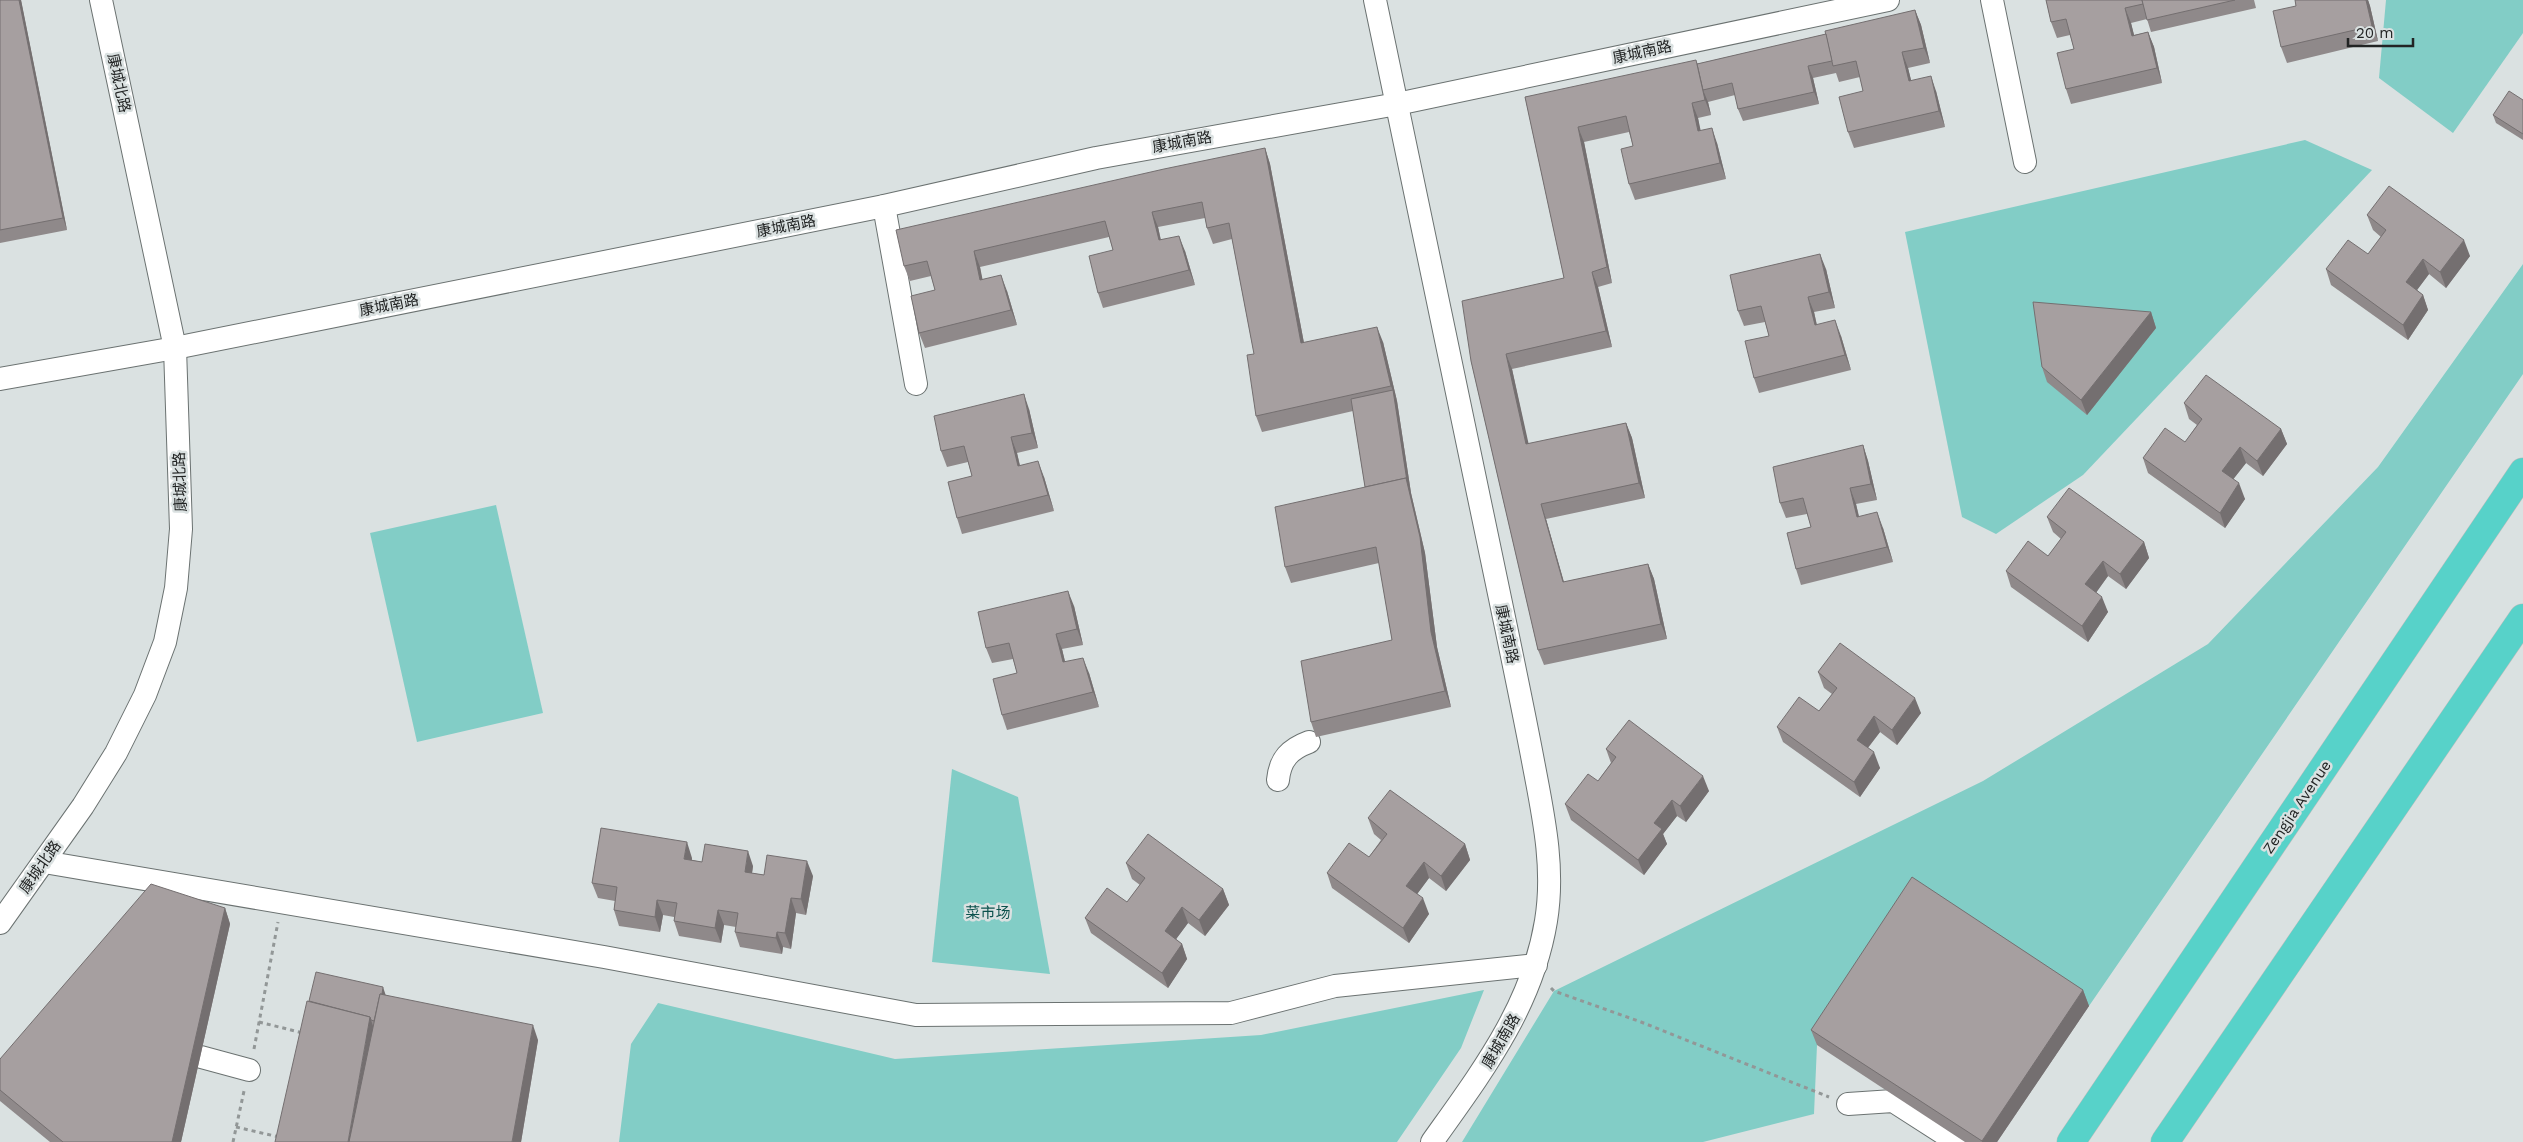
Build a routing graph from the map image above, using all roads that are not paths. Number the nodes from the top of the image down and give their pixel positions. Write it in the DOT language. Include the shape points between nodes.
graph roads {
  1 [pos="102,0"];
  2 [pos="1375,0"];
  3 [pos="1888,0"];
  4 [pos="1992,0"];
  5 [pos="1397,104"];
  6 [pos="2025,162"];
  7 [pos="884,206"];
  8 [pos="175,348"];
  9 [pos="0,379"];
  10 [pos="916,384"];
  11 [pos="2523,472"];
  12 [pos="2523,618"];
  13 [pos="1309,742"];
  14 [pos="1278,780"];
  15 [pos="44,862"];
  16 [pos="0,924"];
  17 [pos="1536,965"];
  18 [pos="201,1058"];
  19 [pos="249,1070"];
  20 [pos="1848,1104"];
  21 [pos="1432,1142"];
  22 [pos="1957,1142"];
  23 [pos="2071,1142"];
  24 [pos="2165,1142"];
  1 -- 8 [label="street, 康城北路"];
  2 -- 5 [label="street"];
  3 -- 5 [label="street, 康城南路"];
  4 -- 6 [label="street"];
  5 -- 7 [label="street, 康城南路" via="1096,158"];
  5 -- 17 [label="street, 康城南路" via="1548,841 1550,882 1546,921"];
  7 -- 8 [label="street, 康城南路"];
  7 -- 10 [label="street"];
  8 -- 9 [label="street, 康城南路"];
  8 -- 15 [label="street, 康城北路" via="181,528 176,588 165,642 145,695 116,753"];
  11 -- 23 [label="highway, Zengjia Avenue"];
  12 -- 24 [label="highway"];
  13 -- 14 [label="street" via="1287,754"];
  15 -- 16 [label="street, 康城北路"];
  15 -- 17 [label="street" via="604,957 916,1016 1231,1013 1335,986"];
  17 -- 21 [label="street, 康城南路" via="1518,1013 1493,1056"];
  18 -- 19 [label="street"];
  20 -- 22 [label="street" via="1893,1102"];
}
